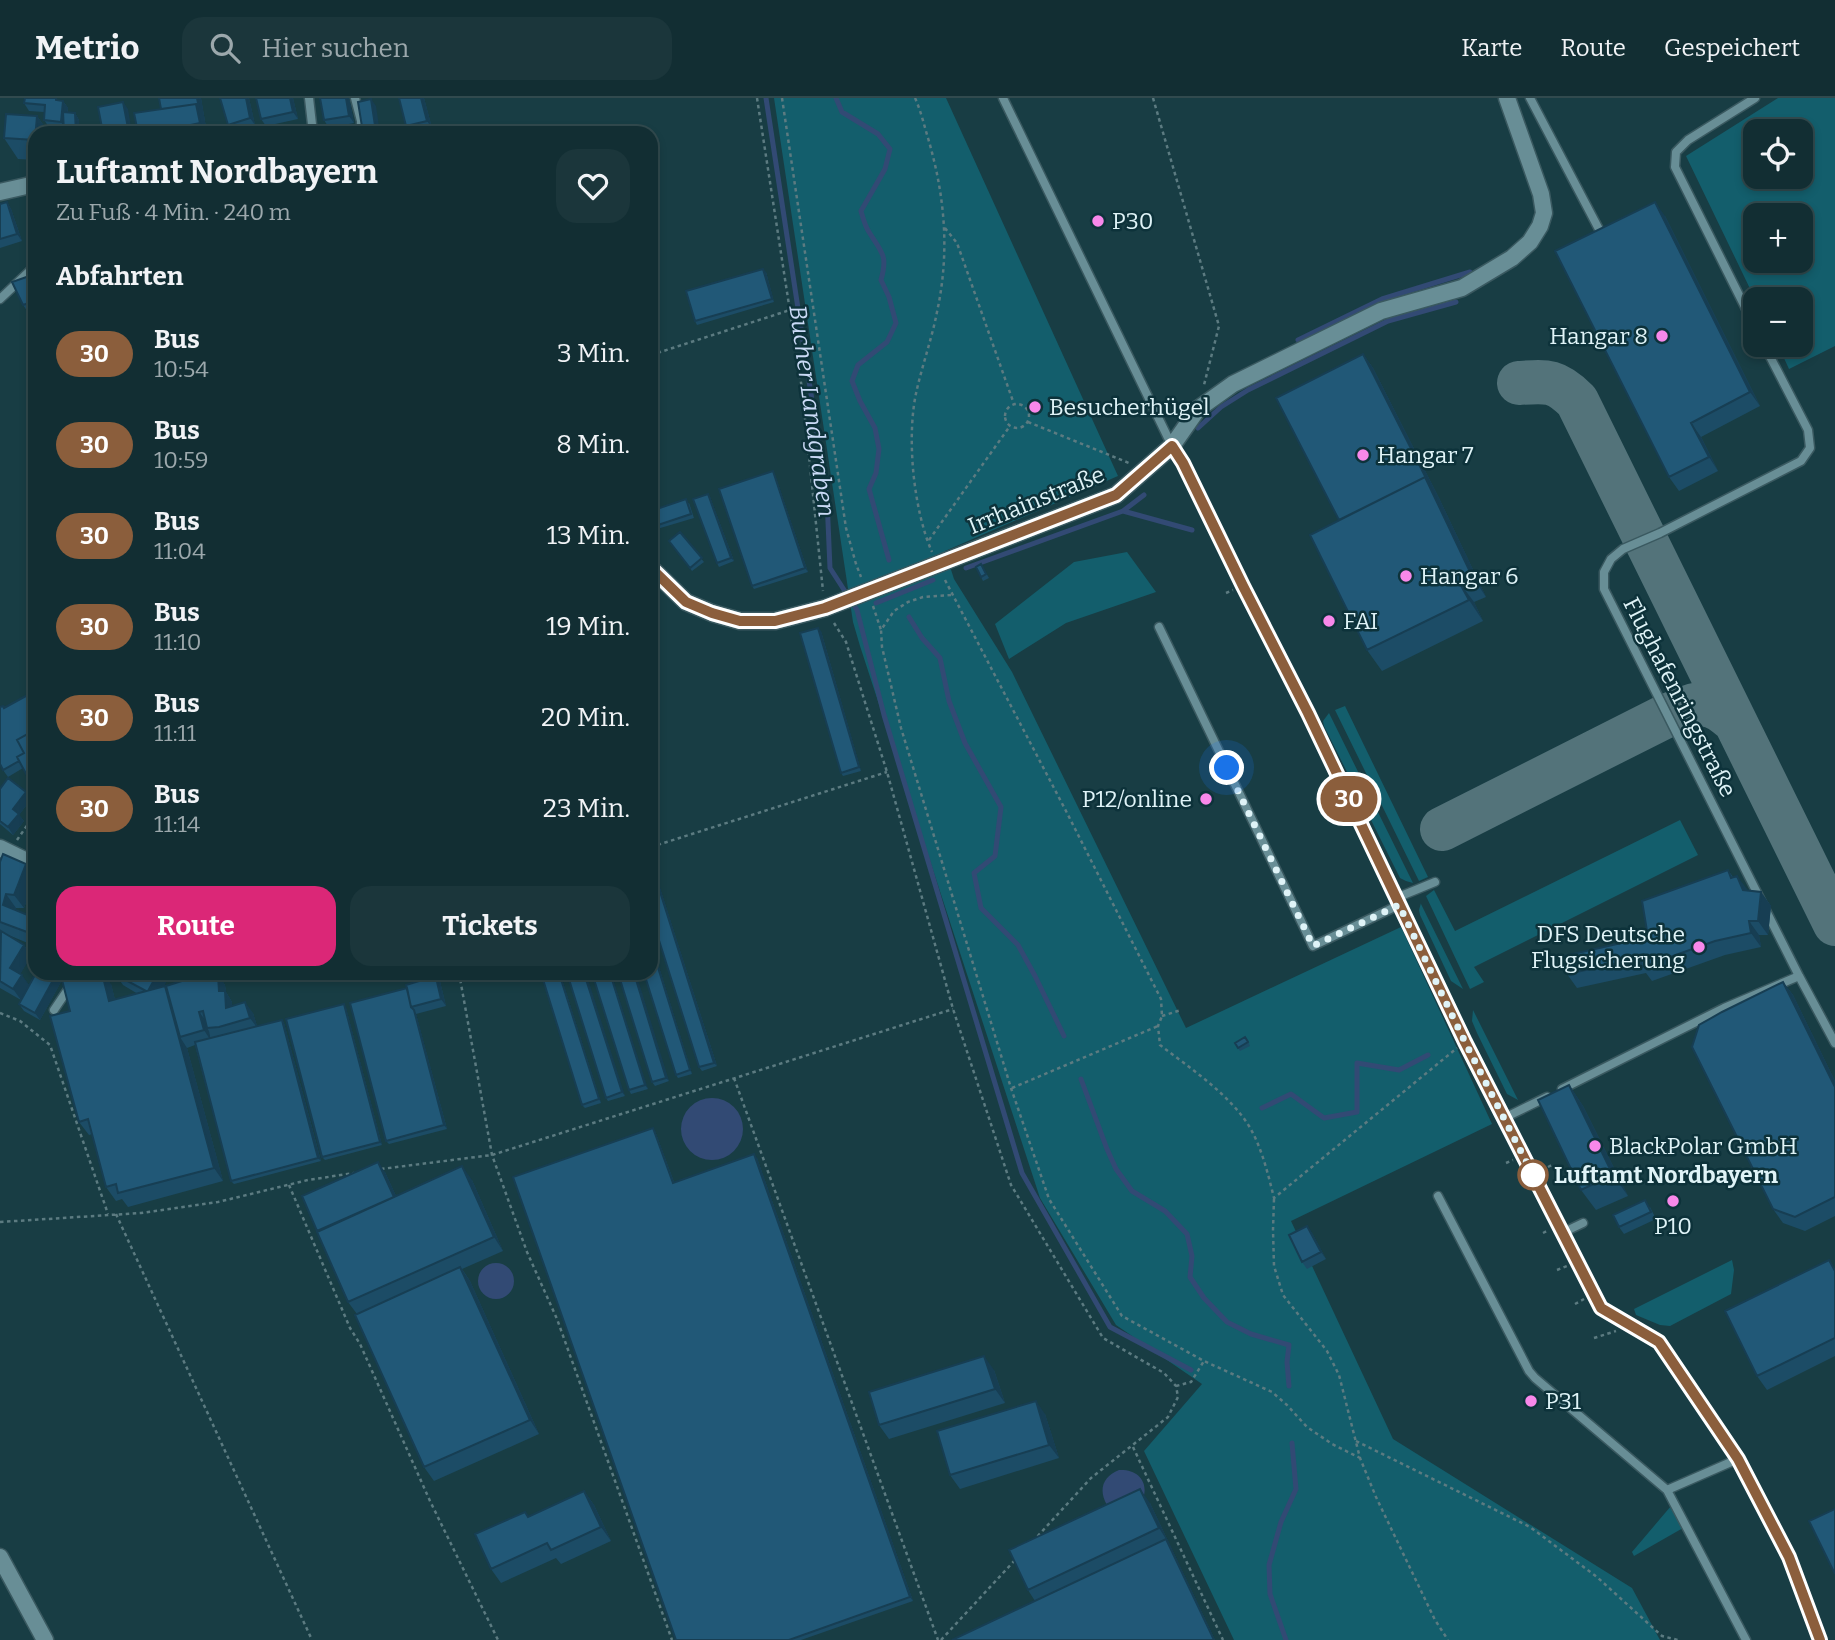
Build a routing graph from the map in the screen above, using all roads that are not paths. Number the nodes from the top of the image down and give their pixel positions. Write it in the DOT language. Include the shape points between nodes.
graph roads {
  1 [pos="309,98"];
  2 [pos="355,98"];
  3 [pos="1003,98"];
  4 [pos="1507,98"];
  5 [pos="1530,98"];
  6 [pos="1755,98"];
  7 [pos="312,126"];
  8 [pos="361,126"];
  9 [pos="28,186"];
  10 [pos="0,192"];
  11 [pos="1602,235"];
  12 [pos="28,273"];
  13 [pos="0,299"];
  14 [pos="1743,303"];
  15 [pos="1770,357"];
  16 [pos="1172,446"];
  17 [pos="658,575"];
  18 [pos="1159,627"];
  19 [pos="7,853"];
  20 [pos="28,862"];
  21 [pos="1435,882"];
  22 [pos="1398,902"];
  23 [pos="1799,976"];
  24 [pos="74,980"];
  25 [pos="54,1010"];
  26 [pos="1835,1043"];
  27 [pos="1504,1118"];
  28 [pos="1438,1196"];
  29 [pos="1583,1223"];
  30 [pos="1562,1233"];
  31 [pos="1738,1459"];
  32 [pos="1667,1490"];
  33 [pos="0,1557"];
  34 [pos="46,1640"];
  35 [pos="1746,1640"];
  36 [pos="1820,1640"];
  1 -- 7 [label="lane"];
  2 -- 8 [label="lane"];
  3 -- 16 [label="lane"];
  4 -- 16 [label="street, Irrhainstraße" via="1541,194 1544,213 1530,242 1462,288 1381,312 1233,384 1198,410"];
  5 -- 11 [label="lane"];
  6 -- 14 [label="lane" via="1688,140 1676,152 1675,167"];
  9 -- 10 [label="street"];
  12 -- 13 [label="lane"];
  15 -- 23 [label="lane, Flughafenringstraße" via="1808,430 1810,448 1801,461 1623,549 1604,572 1604,589"];
  16 -- 17 [label="street, Irrhainstraße" via="1116,495 830,606 775,621 740,621 712,613 686,602"];
  16 -- 22 [label="lane"];
  18 -- 22 [label="lane" via="1313,946"];
  19 -- 20 [label="street"];
  21 -- 22 [label="lane"];
  22 -- 27 [label="lane"];
  23 -- 26 [label="lane, Flughafenringstraße"];
  23 -- 27 [label="lane" via="1724,1008"];
  24 -- 25 [label="lane"];
  27 -- 30 [label="lane"];
  28 -- 32 [label="lane" via="1535,1378"];
  29 -- 30 [label="lane"];
  30 -- 31 [label="lane" via="1601,1308 1659,1342"];
  31 -- 32 [label="lane"];
  31 -- 36 [label="lane" via="1789,1557"];
  32 -- 35 [label="lane"];
  33 -- 34 [label="street"];
}
